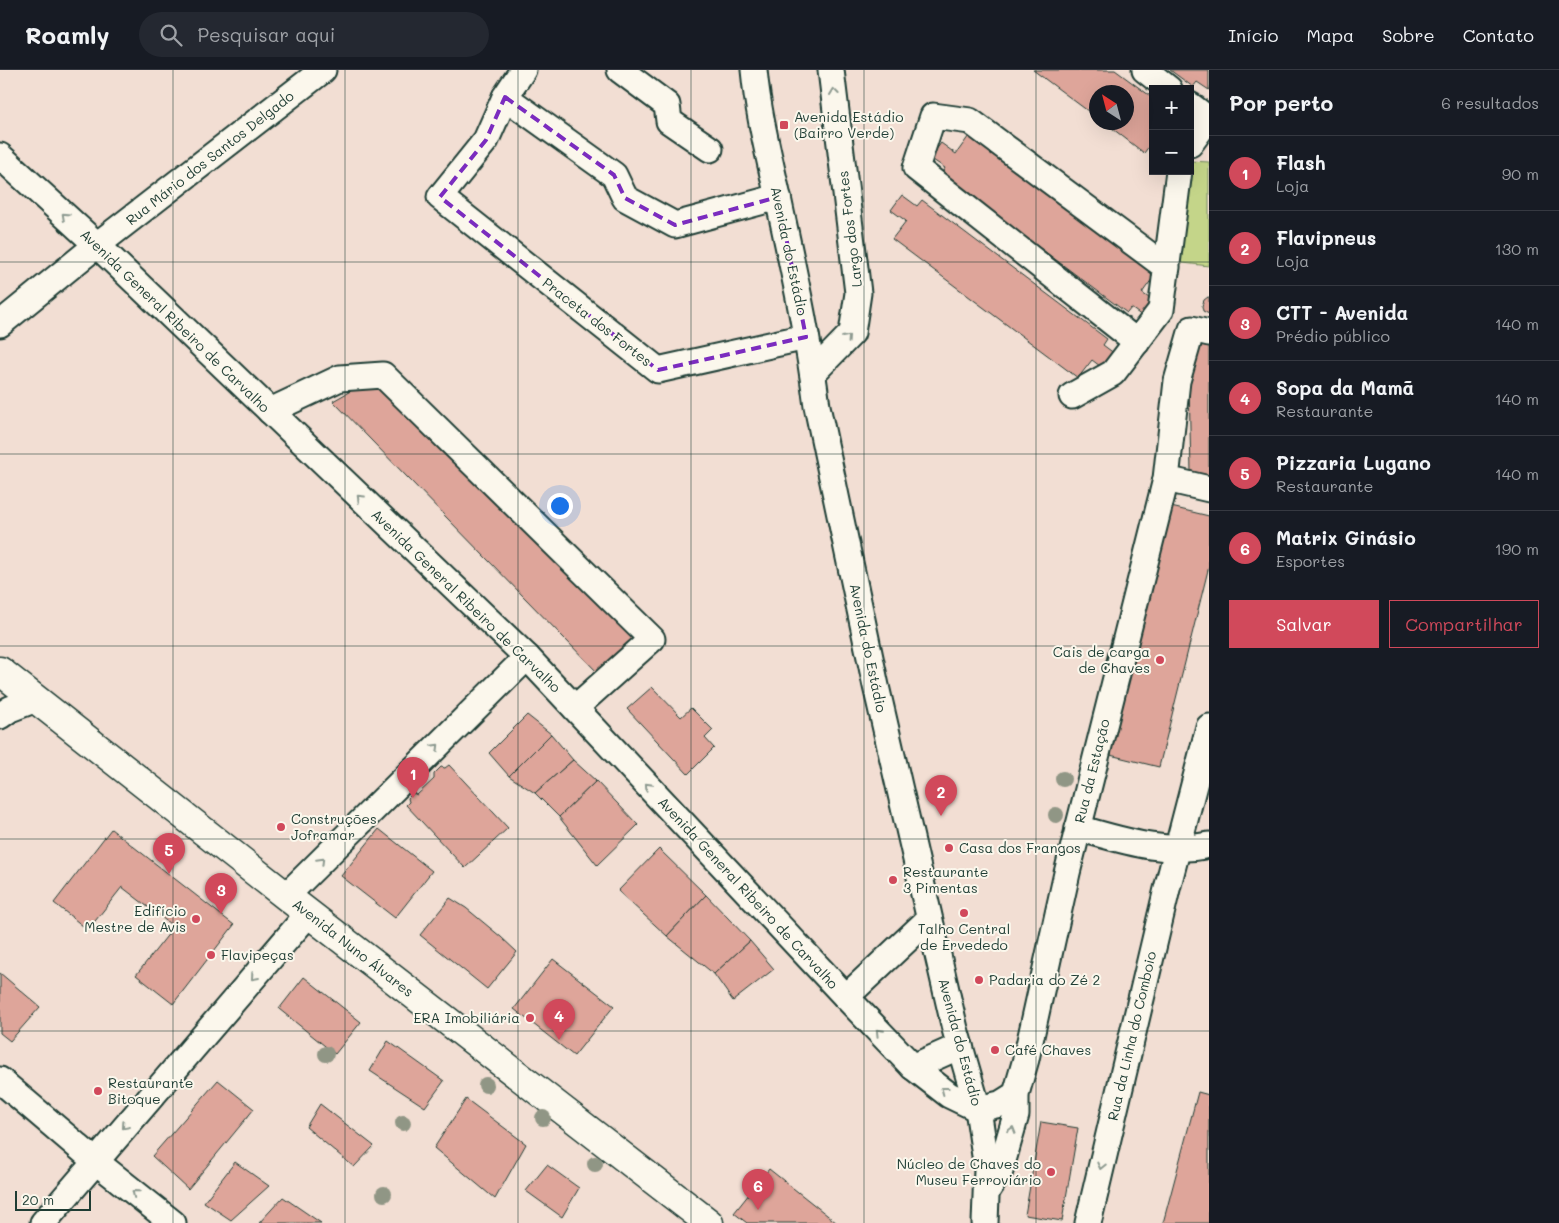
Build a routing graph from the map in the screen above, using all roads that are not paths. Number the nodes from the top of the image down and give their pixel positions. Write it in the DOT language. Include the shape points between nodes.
graph roads {
  1 [pos="323,70"];
  2 [pos="523,70"];
  3 [pos="620,70"];
  4 [pos="754,70"];
  5 [pos="831,70"];
  6 [pos="1145,70"];
  7 [pos="1164,85"];
  8 [pos="505,97"];
  9 [pos="1194,108"];
  10 [pos="1209,118"];
  11 [pos="1194,139"];
  12 [pos="710,149"];
  13 [pos="0,156"];
  14 [pos="1179,175"];
  15 [pos="778,198"];
  16 [pos="96,245"];
  17 [pos="1167,268"];
  18 [pos="0,324"];
  19 [pos="1209,333"];
  20 [pos="806,337"];
  21 [pos="1137,342"];
  22 [pos="813,373"];
  23 [pos="1072,396"];
  24 [pos="270,411"];
  25 [pos="1166,479"];
  26 [pos="1209,489"];
  27 [pos="527,657"];
  28 [pos="0,671"];
  29 [pos="36,699"];
  30 [pos="575,708"];
  31 [pos="0,716"];
  32 [pos="1209,726"];
  33 [pos="1078,828"];
  34 [pos="1209,845"];
  35 [pos="1177,849"];
  36 [pos="286,896"];
  37 [pos="309,913"];
  38 [pos="930,919"];
  39 [pos="846,997"];
  40 [pos="960,1046"];
  41 [pos="913,1067"];
  42 [pos="0,1080"];
  43 [pos="1016,1094"];
  44 [pos="978,1109"];
  45 [pos="95,1161"];
  46 [pos="987,1191"];
  47 [pos="43,1223"];
  48 [pos="173,1223"];
  49 [pos="709,1223"];
  50 [pos="985,1223"];
  51 [pos="1088,1223"];
  1 -- 16 [label="street, Rua Mário dos Santos Delgado"];
  2 -- 8 [label="street"];
  3 -- 12 [label="street" via="667,105 669,121"];
  4 -- 15 [label="street, Avenida do Estádio"];
  22 -- 5 [label="street, Largo dos Fortes, one-way" via="852,333 858,293"];
  6 -- 7 [label="street"];
  8 -- 15 [label="street" via="614,175 625,198 676,225"];
  8 -- 20 [label="street, Praceta dos Fortes" via="486,140 440,197 658,370"];
  9 -- 10 [label="street"];
  10 -- 11 [label="street"];
  16 -- 13 [label="street, Avenida General Ribeiro de Carvalho, one-way"];
  14 -- 17 [label="street"];
  15 -- 20 [label="street, Avenida do Estádio"];
  16 -- 18 [label="street, Rua Mário dos Santos Delgado"];
  16 -- 24 [label="street, Avenida General Ribeiro de Carvalho"];
  17 -- 21 [label="street" via="1161,310"];
  17 -- 21 [label="street" via="970,121 933,116 916,168"];
  19 -- 25 [label="street, Rua da Estação" via="1192,328 1176,381"];
  20 -- 22 [label="street, Avenida do Estádio"];
  21 -- 23 [label="street" via="1113,373"];
  22 -- 38 [label="street, Avenida do Estádio" via="817,406 872,667"];
  27 -- 24 [label="street, Avenida General Ribeiro de Carvalho, one-way"];
  24 -- 30 [label="street" via="340,378 384,375 652,639"];
  25 -- 26 [label="street"];
  25 -- 33 [label="street, Rua da Estação"];
  27 -- 30 [label="street, Avenida General Ribeiro de Carvalho"];
  36 -- 27 [label="street, one-way"];
  28 -- 29 [label="main road, Avenida Nuno Álvares"];
  29 -- 31 [label="street"];
  29 -- 36 [label="main road, Avenida Nuno Álvares"];
  39 -- 30 [label="street, Avenida General Ribeiro de Carvalho, one-way"];
  32 -- 35 [label="street, Rua da Linha do Comboio"];
  33 -- 35 [label="street" via="1151,847"];
  33 -- 43 [label="street, Rua da Estação"];
  34 -- 35 [label="street"];
  35 -- 51 [label="street, Rua da Linha do Comboio, one-way"];
  36 -- 37 [label="main road, Avenida Nuno Álvares"];
  37 -- 45 [label="street, one-way"];
  37 -- 49 [label="main road, Avenida Nuno Álvares"];
  38 -- 39 [label="street"];
  38 -- 40 [label="street, Avenida do Estádio"];
  41 -- 39 [label="street, Avenida General Ribeiro de Carvalho, one-way"];
  40 -- 41 [label="street"];
  40 -- 44 [label="street, Avenida do Estádio"];
  44 -- 41 [label="street, Avenida General Ribeiro de Carvalho, one-way" via="949,1095"];
  42 -- 45 [label="street"];
  43 -- 44 [label="street" via="1000,1104"];
  46 -- 43 [label="street, Rua da Estação, one-way" via="1000,1171 1016,1115"];
  44 -- 46 [label="street, Avenida do Estádio" via="988,1169"];
  45 -- 47 [label="street"];
  48 -- 45 [label="street, one-way"];
  46 -- 50 [label="street, Avenida do Estádio"];
}
